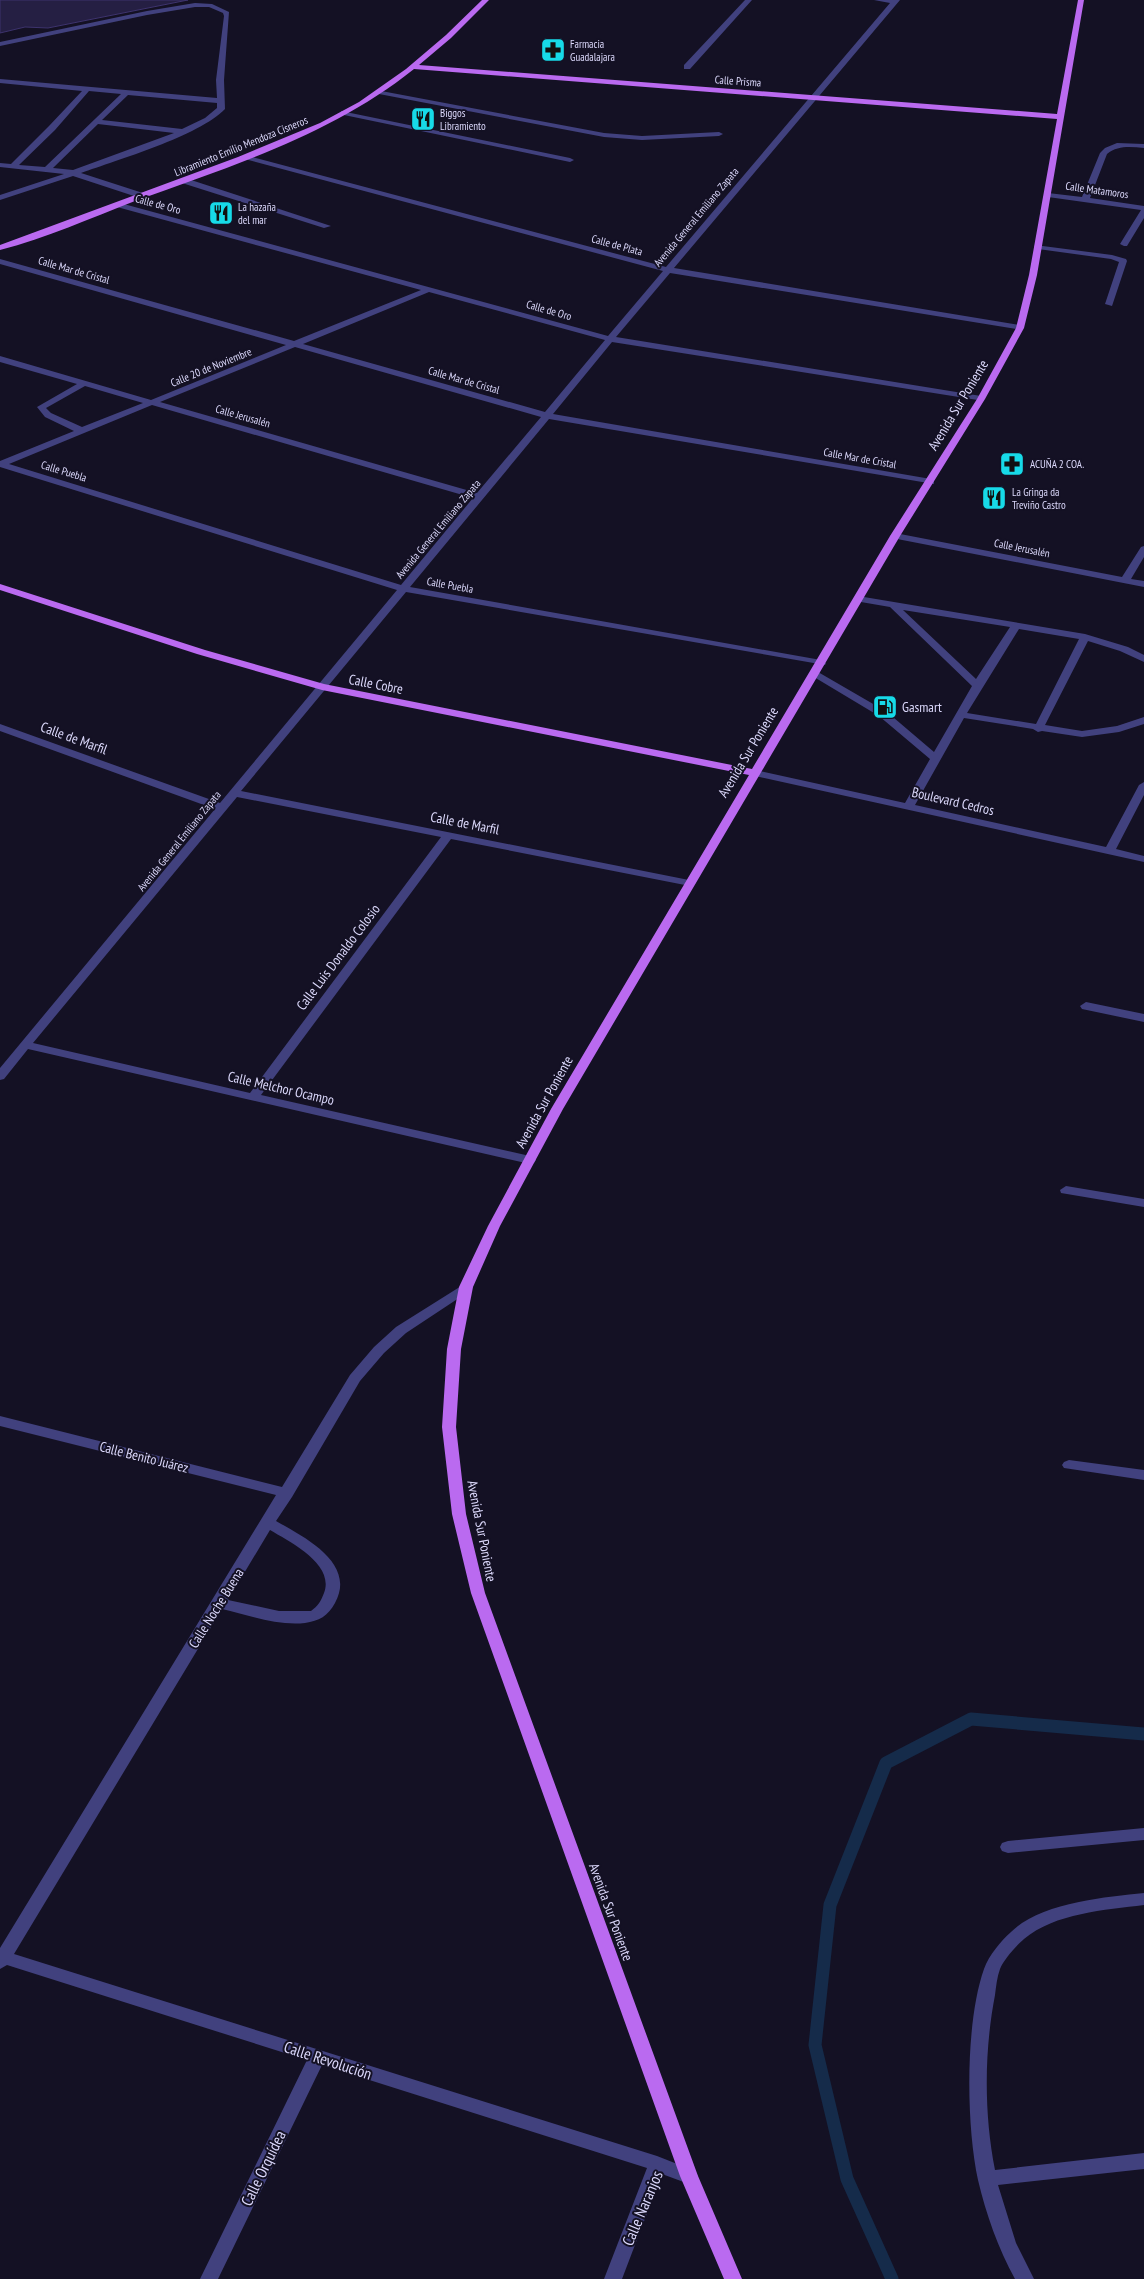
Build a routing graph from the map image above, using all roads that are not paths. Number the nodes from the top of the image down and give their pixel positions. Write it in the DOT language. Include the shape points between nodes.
graph roads {
  1 [pos="486,0"];
  2 [pos="749,0"];
  3 [pos="876,0"];
  4 [pos="1080,0"];
  5 [pos="896,1"];
  6 [pos="0,44"];
  7 [pos="413,67"];
  8 [pos="687,67"];
  9 [pos="0,81"];
  10 [pos="87,89"];
  11 [pos="126,92"];
  12 [pos="379,92"];
  13 [pos="812,98"];
  14 [pos="221,100"];
  15 [pos="344,113"];
  16 [pos="1061,117"];
  17 [pos="97,122"];
  18 [pos="183,132"];
  19 [pos="719,134"];
  20 [pos="1144,146"];
  21 [pos="244,158"];
  22 [pos="570,160"];
  23 [pos="0,165"];
  24 [pos="14,166"];
  25 [pos="47,169"];
  26 [pos="70,172"];
  27 [pos="185,181"];
  28 [pos="1048,195"];
  29 [pos="143,196"];
  30 [pos="0,198"];
  31 [pos="1085,200"];
  32 [pos="120,205"];
  33 [pos="1144,209"];
  34 [pos="327,226"];
  35 [pos="1124,244"];
  36 [pos="1038,247"];
  37 [pos="0,248"];
  38 [pos="0,261"];
  39 [pos="668,270"];
  40 [pos="430,289"];
  41 [pos="1109,304"];
  42 [pos="1020,328"];
  43 [pos="610,339"];
  44 [pos="297,344"];
  45 [pos="0,359"];
  46 [pos="84,384"];
  47 [pos="981,400"];
  48 [pos="152,403"];
  49 [pos="548,416"];
  50 [pos="82,431"];
  51 [pos="0,464"];
  52 [pos="931,482"];
  53 [pos="480,498"];
  54 [pos="895,536"];
  55 [pos="1144,549"];
  56 [pos="1125,580"];
  57 [pos="1144,584"];
  58 [pos="0,588"];
  59 [pos="404,589"];
  60 [pos="858,599"];
  61 [pos="894,606"];
  62 [pos="1016,625"];
  63 [pos="1084,637"];
  64 [pos="1144,659"];
  65 [pos="821,662"];
  66 [pos="814,674"];
  67 [pos="977,686"];
  68 [pos="322,687"];
  69 [pos="962,715"];
  70 [pos="1144,720"];
  71 [pos="0,728"];
  72 [pos="1038,729"];
  73 [pos="936,759"];
  74 [pos="754,773"];
  75 [pos="1144,785"];
  76 [pos="234,793"];
  77 [pos="908,807"];
  78 [pos="222,808"];
  79 [pos="448,835"];
  80 [pos="1109,852"];
  81 [pos="1144,859"];
  82 [pos="690,883"];
  83 [pos="1086,1006"];
  84 [pos="1144,1018"];
  85 [pos="25,1045"];
  86 [pos="5,1064"];
  87 [pos="0,1076"];
  88 [pos="253,1097"];
  89 [pos="530,1160"];
  90 [pos="1066,1190"];
  91 [pos="1144,1203"];
  92 [pos="466,1287"];
  93 [pos="0,1421"];
  94 [pos="1069,1465"];
  95 [pos="1144,1475"];
  96 [pos="287,1493"];
  97 [pos="268,1523"];
  98 [pos="219,1603"];
  99 [pos="1144,1834"];
  100 [pos="1008,1846"];
  101 [pos="1144,1899"];
  102 [pos="1,1958"];
  103 [pos="317,2057"];
  104 [pos="1144,2161"];
  105 [pos="657,2164"];
  106 [pos="689,2176"];
  107 [pos="987,2178"];
  108 [pos="209,2279"];
  109 [pos="613,2279"];
  110 [pos="733,2279"];
  111 [pos="1025,2279"];
  1 -- 7 [label="main road, Libramiento Emilio Mendoza Cisneros" via="452,35"];
  2 -- 8 [label="street"];
  3 -- 5 [label="street"];
  4 -- 16 [label="main road, Avenida Sur Poniente"];
  5 -- 13 [label="street, Avenida General Emiliano Zapata"];
  6 -- 14 [label="street" via="146,13 195,5 216,7 227,16"];
  7 -- 12 [label="main road, Libramiento Emilio Mendoza Cisneros"];
  7 -- 13 [label="main road, Calle Prisma"];
  9 -- 10 [label="street"];
  10 -- 11 [label="street"];
  10 -- 24 [label="street"];
  11 -- 14 [label="street"];
  11 -- 17 [label="street"];
  12 -- 15 [label="main road, Libramiento Emilio Mendoza Cisneros"];
  12 -- 19 [label="street" via="604,135 642,138"];
  13 -- 16 [label="main road, Calle Prisma"];
  13 -- 39 [label="street, Avenida General Emiliano Zapata"];
  14 -- 18 [label="street" via="221,109 212,118"];
  15 -- 21 [label="main road, Libramiento Emilio Mendoza Cisneros" via="315,129"];
  15 -- 22 [label="street"];
  16 -- 28 [label="main road, Avenida Sur Poniente"];
  17 -- 18 [label="street"];
  17 -- 25 [label="street"];
  18 -- 26 [label="street"];
  20 -- 31 [label="street" via="1108,148"];
  21 -- 27 [label="main road, Libramiento Emilio Mendoza Cisneros"];
  21 -- 39 [label="street, Calle de Plata"];
  23 -- 24 [label="street"];
  24 -- 25 [label="street"];
  25 -- 26 [label="street"];
  26 -- 29 [label="street"];
  26 -- 30 [label="street"];
  27 -- 29 [label="main road, Libramiento Emilio Mendoza Cisneros"];
  27 -- 34 [label="street"];
  28 -- 31 [label="street, Calle Matamoros"];
  28 -- 36 [label="main road, Avenida Sur Poniente"];
  29 -- 32 [label="main road, Libramiento Emilio Mendoza Cisneros"];
  31 -- 33 [label="street, Calle Matamoros"];
  32 -- 37 [label="main road, Libramiento Emilio Mendoza Cisneros"];
  32 -- 40 [label="street, Calle de Oro"];
  33 -- 35 [label="street"];
  36 -- 41 [label="street" via="1112,256 1123,261"];
  36 -- 42 [label="main road, Avenida Sur Poniente"];
  38 -- 44 [label="street, Calle Mar de Cristal"];
  39 -- 42 [label="street, Calle de Plata"];
  39 -- 43 [label="street, Avenida General Emiliano Zapata"];
  40 -- 43 [label="street, Calle de Oro"];
  40 -- 44 [label="street, Calle 20 de Noviembre"];
  42 -- 47 [label="main road, Avenida Sur Poniente"];
  43 -- 47 [label="street, Calle de Oro"];
  43 -- 49 [label="street, Avenida General Emiliano Zapata"];
  44 -- 48 [label="street, Calle 20 de Noviembre"];
  44 -- 49 [label="street, Calle Mar de Cristal"];
  45 -- 46 [label="street, Calle Jerusalén"];
  46 -- 48 [label="street, Calle Jerusalén"];
  46 -- 50 [label="street" via="41,407 48,415"];
  47 -- 52 [label="main road, Avenida Sur Poniente"];
  48 -- 50 [label="street, Calle 20 de Noviembre"];
  48 -- 53 [label="street, Calle Jerusalén"];
  49 -- 52 [label="street, Calle Mar de Cristal"];
  49 -- 53 [label="street, Avenida General Emiliano Zapata"];
  50 -- 51 [label="street, Calle 20 de Noviembre"];
  51 -- 59 [label="street, Calle Puebla"];
  52 -- 54 [label="main road, Avenida Sur Poniente"];
  53 -- 59 [label="street, Avenida General Emiliano Zapata"];
  54 -- 56 [label="street, Calle Jerusalén"];
  54 -- 60 [label="main road, Avenida Sur Poniente"];
  55 -- 56 [label="street"];
  56 -- 57 [label="street, Calle Jerusalén"];
  58 -- 68 [label="main road, Calle Cobre"];
  59 -- 65 [label="street, Calle Puebla"];
  59 -- 68 [label="street, Avenida General Emiliano Zapata"];
  60 -- 61 [label="street"];
  60 -- 65 [label="main road, Avenida Sur Poniente"];
  61 -- 62 [label="street"];
  61 -- 67 [label="street"];
  62 -- 63 [label="street"];
  62 -- 67 [label="street"];
  63 -- 64 [label="street" via="1124,649"];
  63 -- 72 [label="street"];
  65 -- 66 [label="main road, Avenida Sur Poniente"];
  66 -- 73 [label="street" via="883,714"];
  66 -- 74 [label="main road, Avenida Sur Poniente"];
  67 -- 69 [label="street"];
  68 -- 74 [label="main road, Calle Cobre"];
  68 -- 76 [label="street, Avenida General Emiliano Zapata"];
  69 -- 72 [label="street"];
  69 -- 73 [label="street"];
  70 -- 72 [label="street" via="1099,733"];
  71 -- 78 [label="street, Calle de Marfil"];
  73 -- 77 [label="street"];
  74 -- 77 [label="street, Boulevard Cedros"];
  74 -- 82 [label="main road, Avenida Sur Poniente"];
  75 -- 80 [label="street"];
  76 -- 78 [label="street, Avenida General Emiliano Zapata"];
  76 -- 79 [label="street, Calle de Marfil"];
  77 -- 80 [label="street, Boulevard Cedros"];
  78 -- 85 [label="street, Avenida General Emiliano Zapata"];
  79 -- 82 [label="street, Calle de Marfil"];
  79 -- 88 [label="street, Calle Luis Donaldo Colosio"];
  80 -- 81 [label="street, Boulevard Cedros"];
  82 -- 89 [label="main road, Avenida Sur Poniente"];
  83 -- 84 [label="street"];
  85 -- 86 [label="street, Avenida General Emiliano Zapata"];
  85 -- 88 [label="street, Calle Melchor Ocampo"];
  86 -- 87 [label="street, Avenida General Emiliano Zapata"];
  88 -- 89 [label="street, Calle Melchor Ocampo"];
  89 -- 92 [label="main road, Avenida Sur Poniente"];
  90 -- 91 [label="street"];
  92 -- 96 [label="street, Calle Noche Buena" via="400,1330 379,1350 355,1378"];
  92 -- 106 [label="main road, Avenida Sur Poniente" via="454,1349 449,1427 459,1514 478,1593"];
  93 -- 96 [label="street, Calle Benito Juárez"];
  94 -- 95 [label="street"];
  96 -- 97 [label="street, Calle Noche Buena"];
  97 -- 98 [label="street, Calle Noche Buena"];
  97 -- 98 [label="street" via="304,1544 326,1562 333,1581 332,1595 324,1609 315,1615 286,1617"];
  98 -- 102 [label="street, Calle Noche Buena"];
  99 -- 100 [label="street"];
  101 -- 107 [label="street" via="1115,1902 1050,1917 1018,1934 994,1966 985,2002 980,2055 980,2120"];
  102 -- 103 [label="street, Calle Revolución"];
  103 -- 105 [label="street, Calle Revolución"];
  103 -- 108 [label="street, Calle Orquídea"];
  104 -- 107 [label="street"];
  105 -- 106 [label="street, Calle Naranjos"];
  105 -- 109 [label="street, Calle Naranjos"];
  106 -- 110 [label="main road, Avenida Sur Poniente"];
  107 -- 111 [label="street" via="1012,2256"];
}
